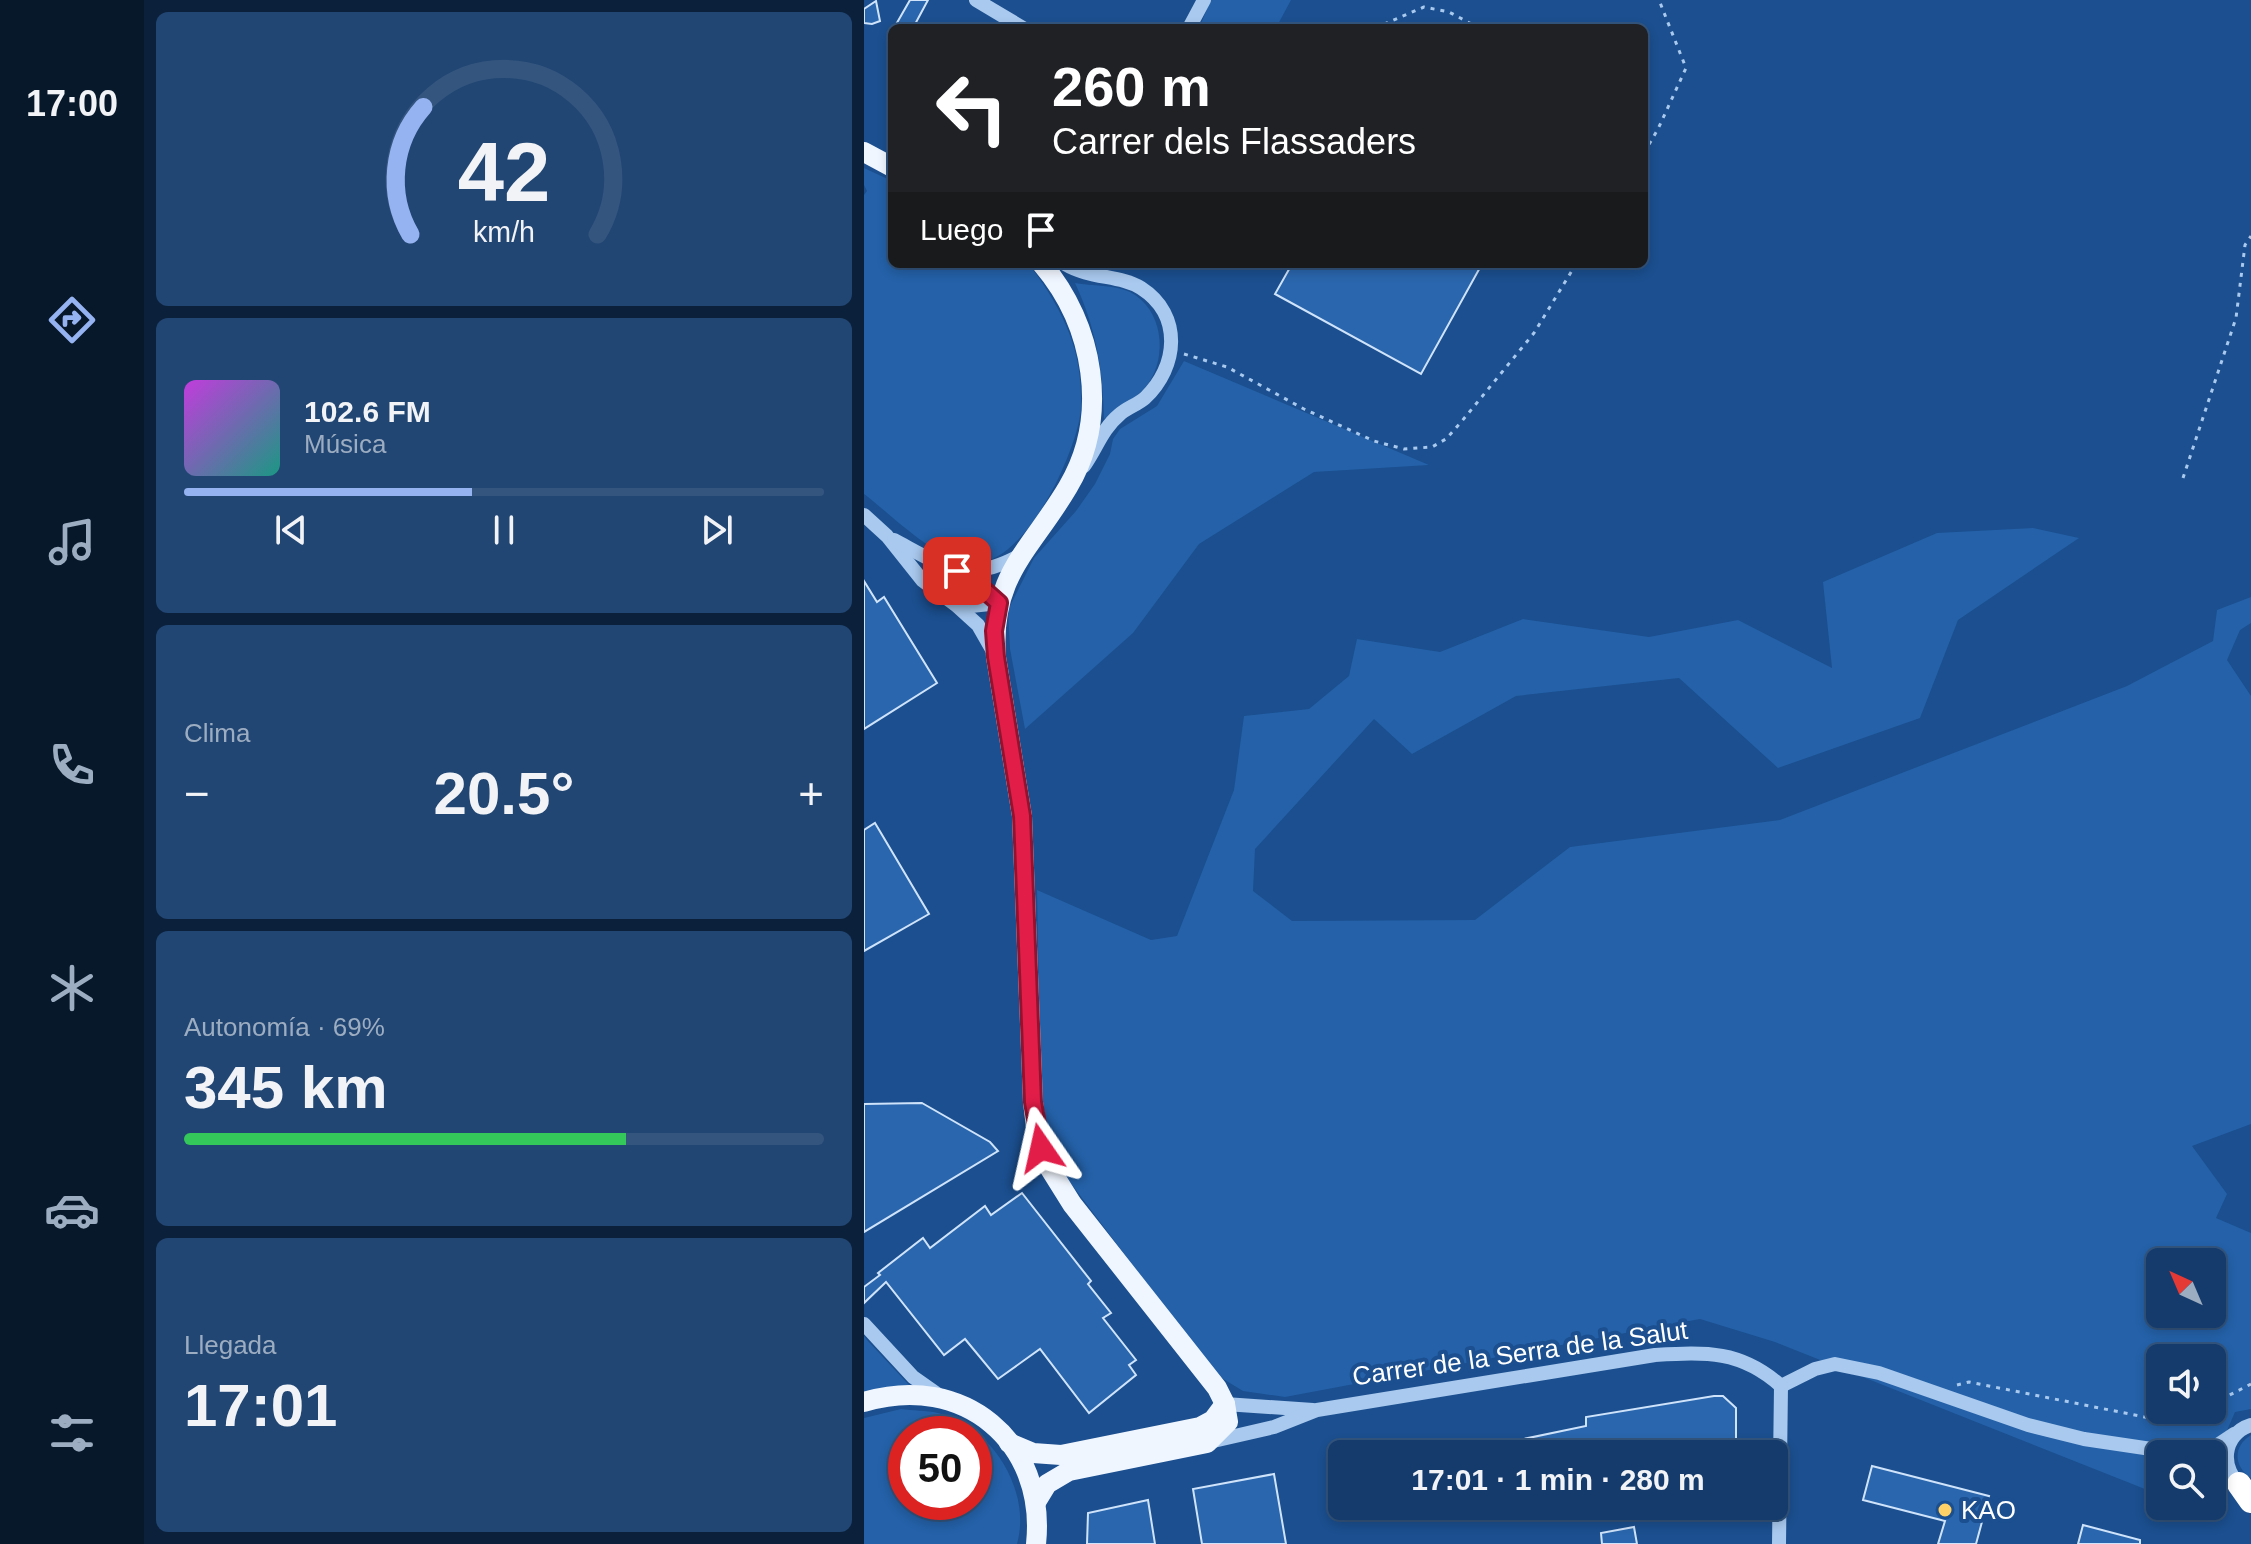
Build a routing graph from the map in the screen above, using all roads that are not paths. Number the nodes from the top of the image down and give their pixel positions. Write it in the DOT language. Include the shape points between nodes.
graph roads {
  1 [pos="976,0"];
  2 [pos="1204,0"];
  3 [pos="1016,24"];
  4 [pos="1191,24"];
  5 [pos="864,152"];
  6 [pos="888,165"];
  7 [pos="1045,268"];
  8 [pos="1074,268"];
  9 [pos="1069,485"];
  10 [pos="864,515"];
  11 [pos="887,536"];
  12 [pos="1020,556"];
  13 [pos="957,571"];
  14 [pos="999,603"];
  15 [pos="956,605"];
  16 [pos="996,657"];
  17 [pos="864,1324"];
  18 [pos="1781,1386"];
  19 [pos="941,1397"];
  20 [pos="864,1402"];
  21 [pos="1225,1404"];
  22 [pos="1317,1410"];
  23 [pos="2248,1426"];
  24 [pos="2226,1440"];
  25 [pos="1009,1443"];
  26 [pos="1207,1443"];
  27 [pos="2146,1450"];
  28 [pos="2226,1475"];
  29 [pos="2244,1489"];
  30 [pos="1036,1502"];
  31 [pos="1036,1544"];
  32 [pos="1779,1544"];
  1 -- 3 [label="street"];
  2 -- 4 [label="street"];
  5 -- 6 [label="main road"];
  7 -- 9 [label="main road" via="1078,324 1091,372 1091,417"];
  8 -- 9 [label="street" via="1128,282 1154,299 1171,328 1172,350 1157,384 1111,423"];
  9 -- 12 [label="main road"];
  10 -- 11 [label="street"];
  11 -- 13 [label="street"];
  11 -- 15 [label="street" via="922,580"];
  12 -- 13 [label="street" via="979,571"];
  12 -- 14 [label="main road"];
  13 -- 14 [label="street"];
  14 -- 15 [label="street"];
  14 -- 16 [label="main road"];
  15 -- 16 [label="street" via="978,625"];
  16 -- 21 [label="main road" via="1022,816 1033,1102 1041,1148 1072,1204"];
  17 -- 19 [label="street" via="913,1377"];
  18 -- 22 [label="street, Carrer de la Serra de la Salut" via="1744,1360 1705,1352 1655,1355"];
  18 -- 27 [label="street" via="1835,1364 1879,1373 2028,1425"];
  18 -- 32 [label="street"];
  19 -- 20 [label="main road" via="903,1395"];
  19 -- 25 [label="main road" via="981,1416"];
  21 -- 22 [label="street, Carrer de la Serra de la Salut"];
  21 -- 25 [label="main road" via="1200,1427 1061,1455 1033,1453"];
  21 -- 26 [label="main road" via="1228,1422"];
  22 -- 26 [label="street, Carrer de la Serra de la Salut"];
  23 -- 24 [label="street"];
  23 -- 29 [label="street" via="2236,1433 2226,1461"];
  25 -- 30 [label="main road" via="1033,1483"];
  26 -- 30 [label="main road, Carrer de la Serra de la Salut" via="1069,1471 1047,1484"];
  28 -- 29 [label="street"];
  30 -- 31 [label="main road"];
}
